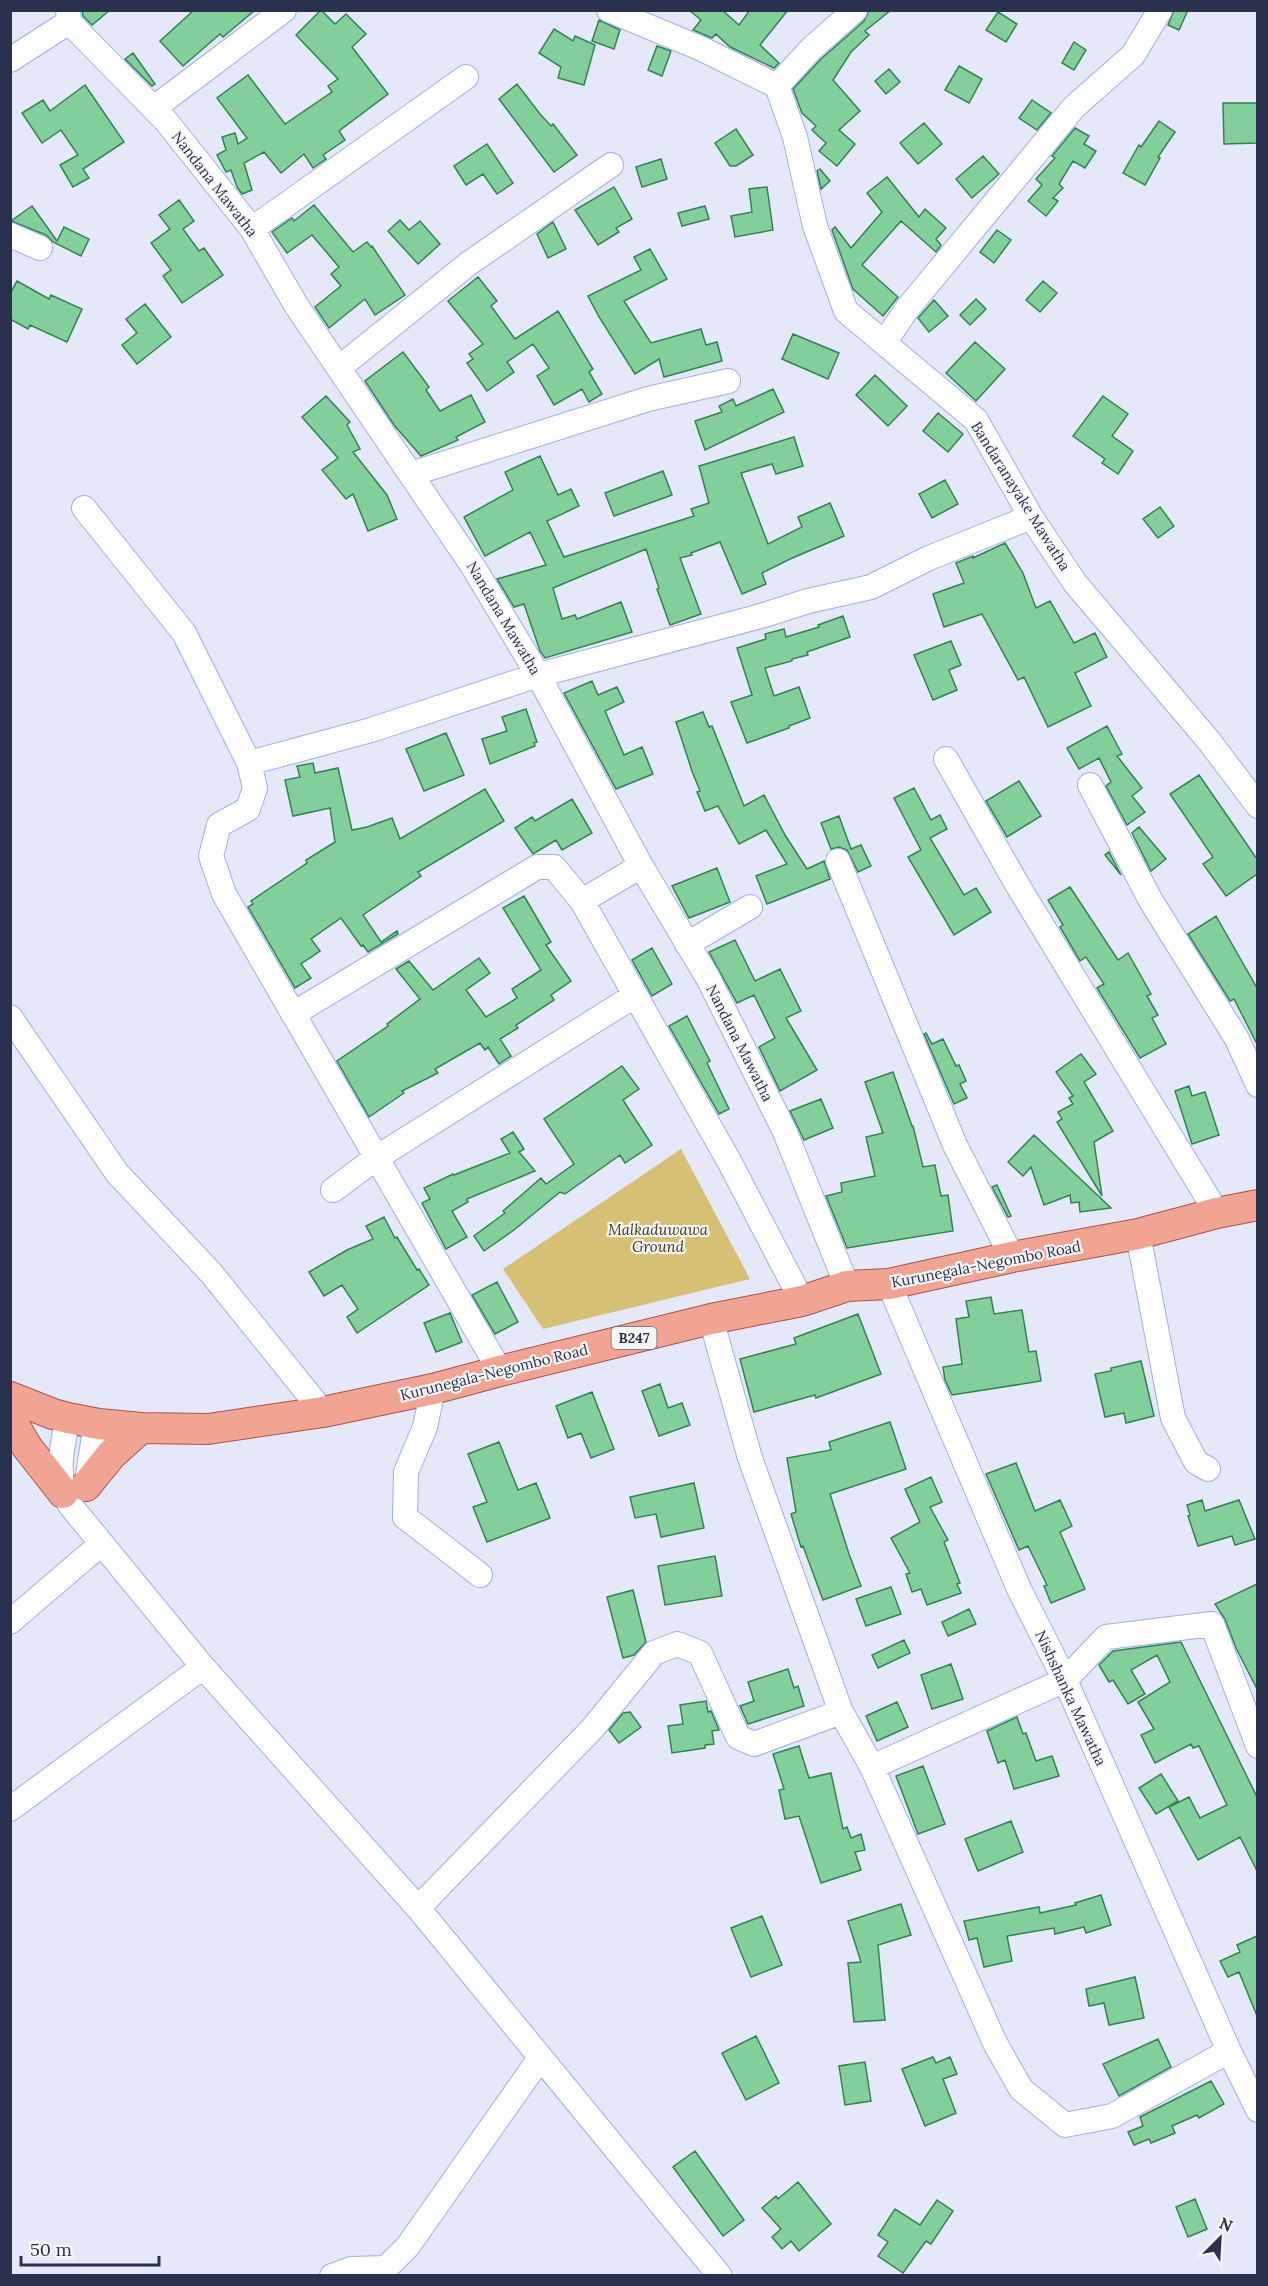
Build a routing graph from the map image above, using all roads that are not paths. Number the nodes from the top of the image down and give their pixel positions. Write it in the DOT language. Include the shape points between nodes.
graph roads {
  1 [pos="284,10"];
  2 [pos="609,10"];
  3 [pos="855,10"];
  4 [pos="1160,10"];
  5 [pos="68,16"];
  6 [pos="649,17"];
  7 [pos="10,60"];
  8 [pos="466,77"];
  9 [pos="777,86"];
  10 [pos="154,108"];
  11 [pos="611,165"];
  12 [pos="252,229"];
  13 [pos="10,235"];
  14 [pos="39,248"];
  15 [pos="884,343"];
  16 [pos="339,368"];
  17 [pos="728,381"];
  18 [pos="411,474"];
  19 [pos="84,508"];
  20 [pos="1031,517"];
  21 [pos="538,675"];
  22 [pos="946,759"];
  23 [pos="249,763"];
  24 [pos="1090,785"];
  25 [pos="1257,806"];
  26 [pos="838,861"];
  27 [pos="640,866"];
  28 [pos="582,901"];
  29 [pos="750,907"];
  30 [pos="687,944"];
  31 [pos="634,996"];
  32 [pos="293,1014"];
  33 [pos="10,1017"];
  34 [pos="1257,1085"];
  35 [pos="376,1158"];
  36 [pos="333,1190"];
  37 [pos="1257,1205"];
  38 [pos="1217,1213"];
  39 [pos="1138,1234"];
  40 [pos="1012,1257"];
  41 [pos="889,1284"];
  42 [pos="847,1286"];
  43 [pos="802,1301"];
  44 [pos="711,1319"];
  45 [pos="500,1371"];
  46 [pos="433,1389"];
  47 [pos="10,1397"];
  48 [pos="323,1412"];
  49 [pos="10,1418"];
  50 [pos="68,1418"];
  51 [pos="99,1424"];
  52 [pos="141,1428"];
  53 [pos="1208,1469"];
  54 [pos="75,1490"];
  55 [pos="97,1538"];
  56 [pos="480,1575"];
  57 [pos="10,1622"];
  58 [pos="203,1667"];
  59 [pos="1065,1680"];
  60 [pos="841,1712"];
  61 [pos="1257,1746"];
  62 [pos="872,1767"];
  63 [pos="10,1809"];
  64 [pos="418,1908"];
  65 [pos="1229,2051"];
  66 [pos="540,2058"];
  67 [pos="1257,2110"];
  68 [pos="332,2276"];
  69 [pos="720,2276"];
  1 -- 10 [label="street"];
  2 -- 6 [label="street"];
  3 -- 9 [label="street"];
  4 -- 15 [label="street" via="1133,55 1074,106 907,309"];
  5 -- 7 [label="street"];
  5 -- 10 [label="street, Nandana Mawatha"];
  6 -- 9 [label="street" via="702,49"];
  8 -- 12 [label="street"];
  9 -- 15 [label="street, Bandaranayake Mawatha" via="795,137 815,226 846,311"];
  10 -- 12 [label="street, Nandana Mawatha"];
  11 -- 16 [label="street" via="468,264"];
  12 -- 16 [label="street, Nandana Mawatha" via="296,305"];
  13 -- 14 [label="street"];
  15 -- 20 [label="street, Bandaranayake Mawatha" via="976,420"];
  16 -- 18 [label="street, Nandana Mawatha"];
  17 -- 18 [label="street" via="648,399"];
  18 -- 21 [label="street, Nandana Mawatha" via="474,568"];
  19 -- 23 [label="street" via="184,633"];
  20 -- 21 [label="street" via="929,558 871,587"];
  20 -- 25 [label="street, Bandaranayake Mawatha" via="1075,583 1209,741"];
  21 -- 23 [label="street" via="371,730"];
  21 -- 27 [label="street, Nandana Mawatha"];
  22 -- 38 [label="street" via="1018,886"];
  23 -- 32 [label="street" via="255,788 248,809 219,825 211,856 224,894"];
  24 -- 34 [label="street" via="1151,901 1237,1039"];
  26 -- 40 [label="street" via="955,1145"];
  27 -- 28 [label="street"];
  27 -- 30 [label="street, Nandana Mawatha"];
  28 -- 31 [label="street"];
  28 -- 32 [label="street" via="554,867 537,867"];
  29 -- 30 [label="street"];
  30 -- 42 [label="street, Nandana Mawatha" via="785,1132"];
  31 -- 35 [label="street"];
  31 -- 43 [label="street" via="729,1161"];
  32 -- 35 [label="street"];
  33 -- 48 [label="street" via="117,1173 211,1273"];
  35 -- 36 [label="street"];
  35 -- 45 [label="street"];
  37 -- 38 [label="main road, Kurunegala-Negombo Road / B247"];
  38 -- 39 [label="main road, Kurunegala-Negombo Road / B247"];
  39 -- 40 [label="main road, Kurunegala-Negombo Road / B247"];
  39 -- 53 [label="street" via="1173,1418 1196,1462"];
  40 -- 41 [label="main road, Kurunegala-Negombo Road / B247"];
  41 -- 42 [label="main road, Kurunegala-Negombo Road / B247"];
  41 -- 59 [label="street, Nishshanka Mawatha" via="1019,1589"];
  42 -- 43 [label="main road, Kurunegala-Negombo Road / B247"];
  43 -- 44 [label="main road, Kurunegala-Negombo Road / B247"];
  44 -- 45 [label="main road, Kurunegala-Negombo Road / B247"];
  44 -- 60 [label="street" via="750,1458"];
  45 -- 46 [label="main road, Kurunegala-Negombo Road / B247"];
  46 -- 48 [label="main road, Kurunegala-Negombo Road / B247"];
  46 -- 56 [label="street" via="425,1427 406,1472 405,1517"];
  47 -- 50 [label="main road, Kurunegala-Negombo Road / B247"];
  48 -- 52 [label="main road, Kurunegala-Negombo Road / B247" via="208,1429"];
  49 -- 54 [label="main road" via="27,1447"];
  50 -- 51 [label="main road, Kurunegala-Negombo Road / B247"];
  50 -- 54 [label="street" via="59,1460"];
  51 -- 52 [label="main road, Kurunegala-Negombo Road / B247"];
  51 -- 54 [label="street"];
  52 -- 54 [label="main road"];
  54 -- 55 [label="street"];
  55 -- 57 [label="street"];
  55 -- 58 [label="street"];
  58 -- 63 [label="street"];
  58 -- 64 [label="street"];
  59 -- 61 [label="street" via="1106,1637 1212,1624"];
  59 -- 62 [label="street"];
  59 -- 65 [label="street, Nishshanka Mawatha"];
  60 -- 62 [label="street"];
  60 -- 64 [label="street" via="754,1744 738,1737 700,1653 677,1644 654,1653 592,1729"];
  62 -- 65 [label="street" via="995,2043 1021,2089 1065,2125 1112,2116"];
  64 -- 66 [label="street"];
  65 -- 67 [label="street, Nishshanka Mawatha"];
  66 -- 68 [label="street" via="408,2246 386,2268 351,2269"];
  66 -- 69 [label="street"];
}
